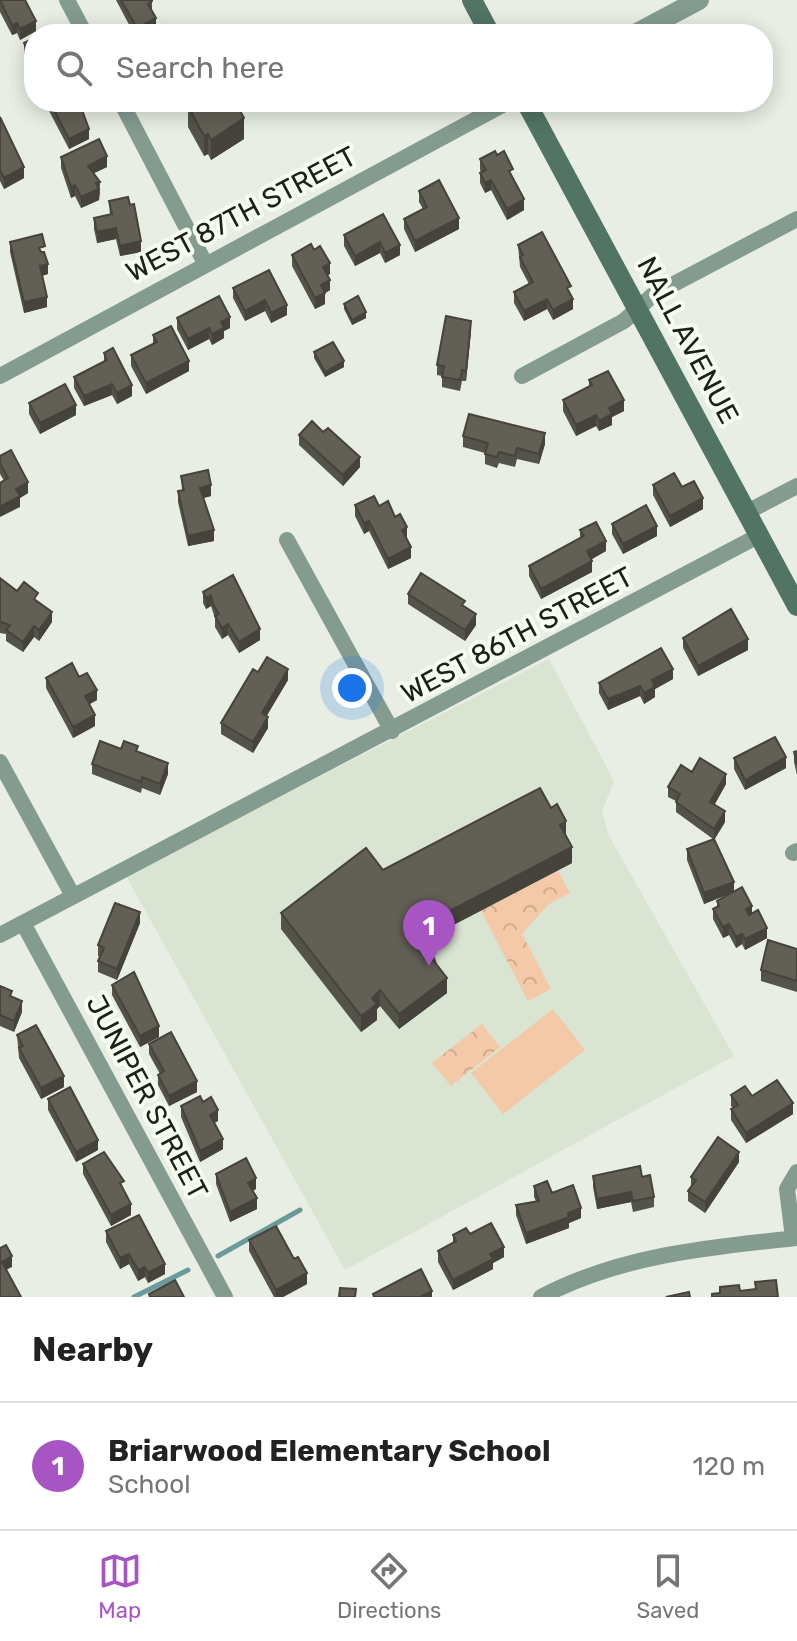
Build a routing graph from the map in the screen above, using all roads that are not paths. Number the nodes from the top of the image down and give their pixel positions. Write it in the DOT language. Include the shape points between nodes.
graph roads {
  1 [pos="67,0"];
  2 [pos="472,0"];
  3 [pos="699,0"];
  4 [pos="80,24"];
  5 [pos="485,24"];
  6 [pos="654,24"];
  7 [pos="126,112"];
  8 [pos="489,112"];
  9 [pos="532,112"];
  10 [pos="797,219"];
  11 [pos="206,265"];
  12 [pos="640,308"];
  13 [pos="0,376"];
  14 [pos="522,376"];
  15 [pos="797,486"];
  16 [pos="747,512"];
  17 [pos="760,535"];
  18 [pos="287,540"];
  19 [pos="797,606"];
  20 [pos="392,731"];
  21 [pos="0,762"];
  22 [pos="73,896"];
  23 [pos="23,923"];
  24 [pos="0,935"];
  25 [pos="797,1172"];
  26 [pos="795,1238"];
  27 [pos="225,1297"];
  28 [pos="541,1297"];
  1 -- 4 [label="street"];
  2 -- 5 [label="main road"];
  3 -- 6 [label="street"];
  7 -- 11 [label="street"];
  8 -- 11 [label="street, WEST 87TH STREET"];
  9 -- 12 [label="main road, NALL AVENUE"];
  10 -- 12 [label="street" via="653,295"];
  11 -- 13 [label="street, WEST 87TH STREET"];
  12 -- 14 [label="street"];
  12 -- 16 [label="main road, NALL AVENUE"];
  15 -- 16 [label="street"];
  16 -- 17 [label="main road, NALL AVENUE"];
  17 -- 19 [label="main road, NALL AVENUE"];
  17 -- 20 [label="street, WEST 86TH STREET"];
  18 -- 20 [label="street"];
  20 -- 22 [label="street, WEST 86TH STREET"];
  21 -- 22 [label="street"];
  22 -- 23 [label="street, WEST 86TH STREET"];
  23 -- 24 [label="street, WEST 86TH STREET"];
  23 -- 27 [label="street, JUNIPER STREET"];
  25 -- 26 [label="street" via="787,1189"];
  26 -- 28 [label="street" via="636,1260"];
}
